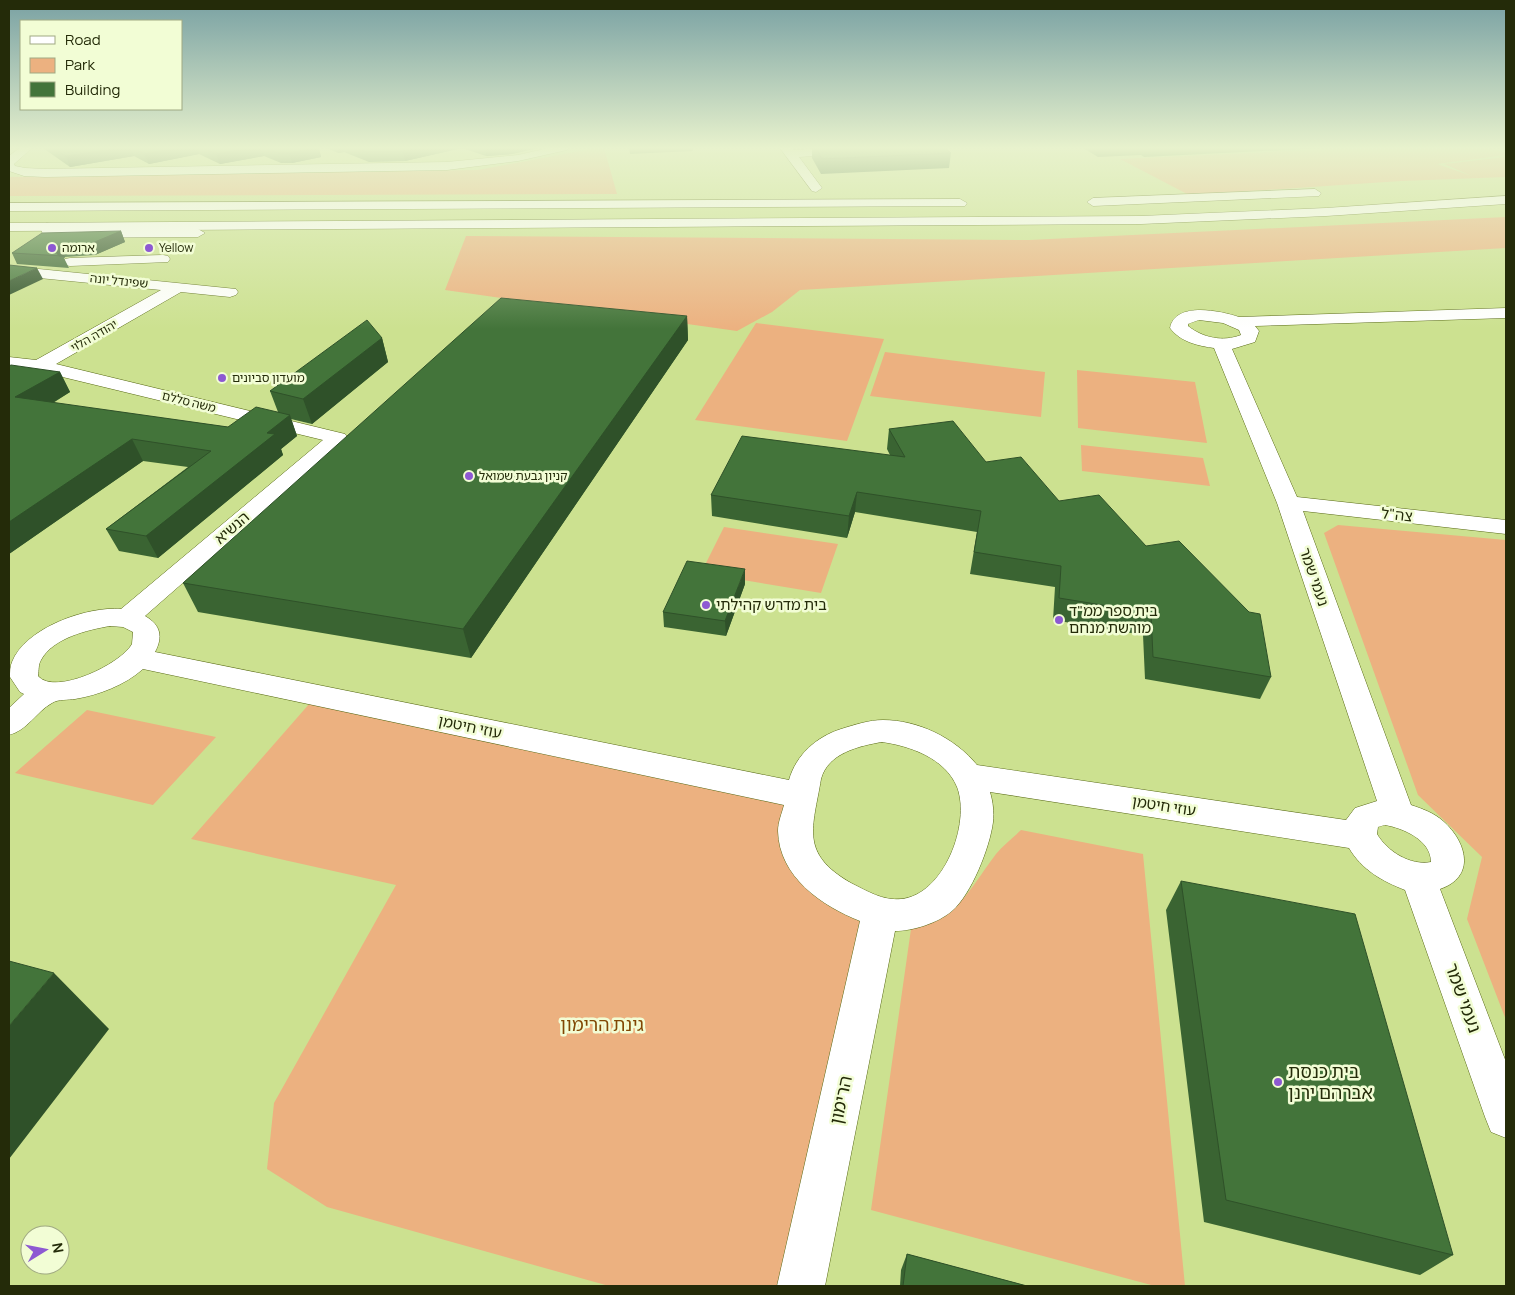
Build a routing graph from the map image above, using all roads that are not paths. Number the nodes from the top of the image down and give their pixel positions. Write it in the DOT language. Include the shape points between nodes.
graph roads {
  1 [pos="1369,208"];
  2 [pos="9,227"];
  3 [pos="248,227"];
  4 [pos="198,233"];
  5 [pos="46,234"];
  6 [pos="163,259"];
  7 [pos="11,260"];
  8 [pos="9,270"];
  9 [pos="149,284"];
  10 [pos="178,287"];
  11 [pos="230,292"];
  12 [pos="161,297"];
  13 [pos="1506,314"];
  14 [pos="1237,322"];
  15 [pos="1506,325"];
  16 [pos="1352,335"];
  17 [pos="1249,338"];
  18 [pos="1267,338"];
  19 [pos="1221,344"];
  20 [pos="9,362"];
  21 [pos="41,366"];
  22 [pos="9,384"];
  23 [pos="338,438"];
  24 [pos="1288,503"];
  25 [pos="1506,527"];
  26 [pos="127,618"];
  27 [pos="137,658"];
  28 [pos="47,691"];
  29 [pos="9,724"];
  30 [pos="968,776"];
  31 [pos="803,796"];
  32 [pos="1398,814"];
  33 [pos="1359,836"];
  34 [pos="1419,878"];
  35 [pos="880,913"];
  36 [pos="1506,1116"];
  37 [pos="801,1286"];
  1 -- 3 [label="main road" via="1141,220"];
  2 -- 5 [label="main road"];
  3 -- 4 [label="main road"];
  3 -- 5 [label="main road"];
  4 -- 5 [label="main road"];
  4 -- 6 [label="main road"];
  6 -- 7 [label="main road"];
  6 -- 9 [label="main road" via="144,278"];
  8 -- 9 [label="main road, שפינדל יונה"];
  9 -- 10 [label="main road, שפינדל יונה"];
  9 -- 12 [label="main road"];
  10 -- 11 [label="main road, שפינדל יונה"];
  10 -- 12 [label="main road, יהודה הלוי"];
  12 -- 21 [label="main road, יהודה הלוי"];
  13 -- 14 [label="main road"];
  14 -- 17 [label="main road" via="1250,331"];
  14 -- 19 [label="main road" via="1199,316 1180,321 1179,328 1184,333"];
  15 -- 16 [label="main road"];
  17 -- 18 [label="main road"];
  17 -- 19 [label="main road"];
  19 -- 24 [label="main road, נעמי שמר"];
  20 -- 21 [label="main road, משה סללם"];
  21 -- 22 [label="main road, יהודה הלוי"];
  21 -- 23 [label="main road, משה סללם"];
  23 -- 26 [label="main road, הנשיא"];
  24 -- 25 [label="main road, צה\"ל"];
  24 -- 32 [label="main road, נעמי שמר"];
  26 -- 27 [label="main road" via="146,629 146,645"];
  26 -- 28 [label="main road" via="110,617 79,623 35,649 26,662 24,676 31,686"];
  27 -- 28 [label="main road" via="111,677 89,686"];
  27 -- 31 [label="main road, עוזי חיטמן"];
  28 -- 29 [label="main road"];
  30 -- 31 [label="main road" via="953,757 932,744 908,735 882,731 856,734 834,743 817,757 806,775"];
  30 -- 33 [label="main road, עוזי חיטמן"];
  30 -- 35 [label="main road" via="977,796 978,817 962,864 941,902 905,914"];
  31 -- 35 [label="main road" via="795,832 802,856 813,874 832,891"];
  32 -- 33 [label="main road" via="1373,813 1364,818 1359,826"];
  32 -- 34 [label="main road" via="1411,818 1436,835 1448,856 1448,866 1443,873 1433,878"];
  33 -- 34 [label="main road" via="1374,858 1388,868"];
  34 -- 36 [label="main road, נעמי שמר"];
  35 -- 37 [label="main road, הרימון"];
}
